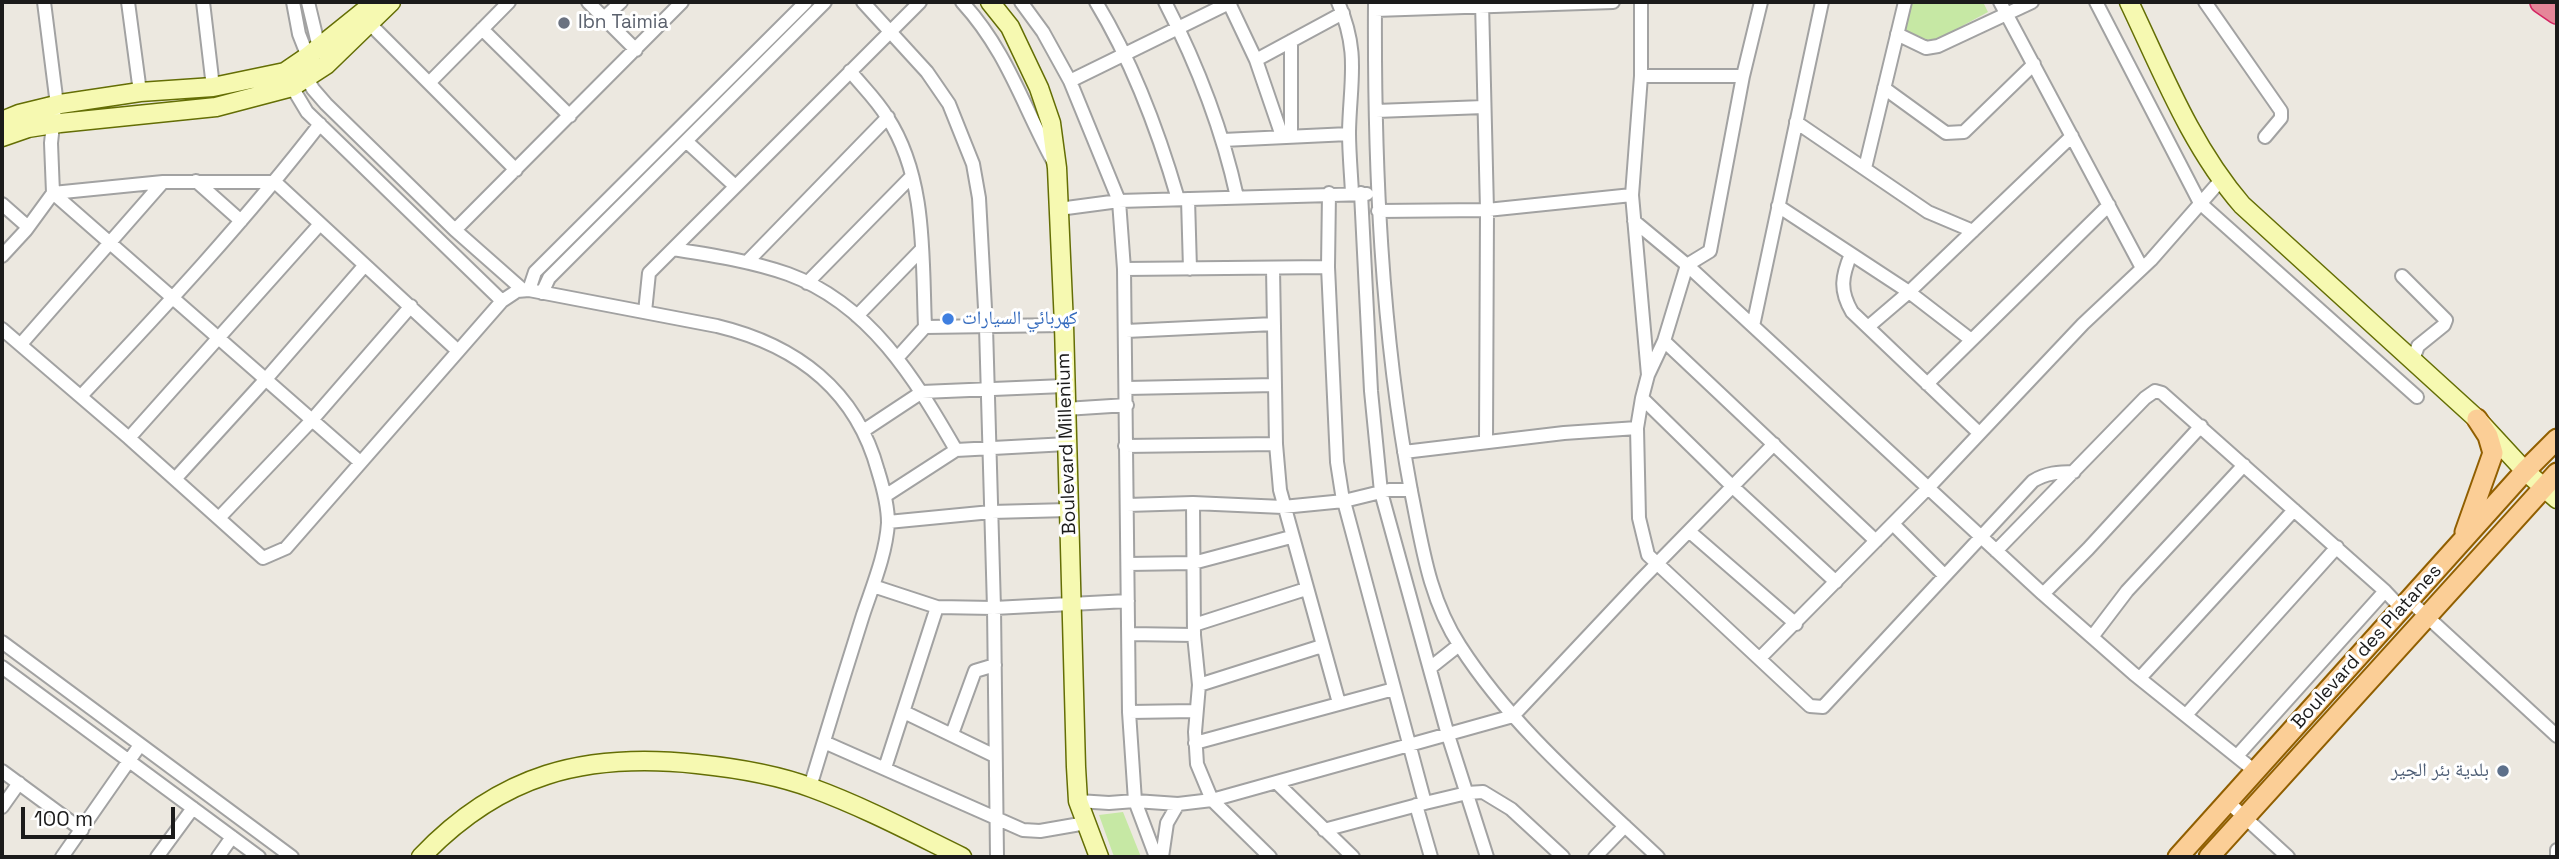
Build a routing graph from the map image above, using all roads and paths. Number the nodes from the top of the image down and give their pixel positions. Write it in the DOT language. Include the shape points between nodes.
graph roads {
  1 [pos="44,2"];
  2 [pos="128,2"];
  3 [pos="203,2"];
  4 [pos="293,2"];
  5 [pos="308,2"];
  6 [pos="374,2"];
  7 [pos="391,2"];
  8 [pos="509,2"];
  9 [pos="588,2"];
  10 [pos="621,2"];
  11 [pos="682,2"];
  12 [pos="806,2"];
  13 [pos="825,2"];
  14 [pos="863,2"];
  15 [pos="920,2"];
  16 [pos="962,2"];
  17 [pos="990,2"];
  18 [pos="1021,2"];
  19 [pos="1096,2"];
  20 [pos="1165,2"];
  21 [pos="1230,2"];
  22 [pos="1613,2"];
  23 [pos="1641,2"];
  24 [pos="1761,2"];
  25 [pos="1822,2"];
  26 [pos="1905,2"];
  27 [pos="2032,2"];
  28 [pos="2096,2"];
  29 [pos="2129,2"];
  30 [pos="2204,2"];
  31 [pos="2541,2"];
  32 [pos="1564,3"];
  33 [pos="1482,4"];
  34 [pos="1375,6"];
  35 [pos="1340,7"];
  36 [pos="2003,8"];
  37 [pos="2557,13"];
  38 [pos="365,19"];
  39 [pos="603,19"];
  40 [pos="1178,28"];
  41 [pos="482,29"];
  42 [pos="890,30"];
  43 [pos="1897,34"];
  44 [pos="1291,41"];
  45 [pos="636,50"];
  46 [pos="1125,54"];
  47 [pos="1256,60"];
  48 [pos="2034,64"];
  49 [pos="306,68"];
  50 [pos="850,71"];
  51 [pos="1641,76"];
  52 [pos="1743,76"];
  53 [pos="1070,81"];
  54 [pos="429,83"];
  55 [pos="213,88"];
  56 [pos="1884,88"];
  57 [pos="140,92"];
  58 [pos="55,105"];
  59 [pos="1484,107"];
  60 [pos="1376,111"];
  61 [pos="692,115"];
  62 [pos="570,116"];
  63 [pos="888,117"];
  64 [pos="2,121"];
  65 [pos="1796,122"];
  66 [pos="52,124"];
  67 [pos="320,124"];
  68 [pos="702,125"];
  69 [pos="1349,134"];
  70 [pos="1287,136"];
  71 [pos="2072,136"];
  72 [pos="2,137"];
  73 [pos="2266,137"];
  74 [pos="1223,140"];
  75 [pos="686,141"];
  76 [pos="1057,168"];
  77 [pos="1865,168"];
  78 [pos="516,170"];
  79 [pos="912,176"];
  80 [pos="2221,180"];
  81 [pos="196,181"];
  82 [pos="163,182"];
  83 [pos="275,182"];
  84 [pos="735,186"];
  85 [pos="53,193"];
  86 [pos="1329,193"];
  87 [pos="1357,193"];
  88 [pos="1378,194"];
  89 [pos="1632,195"];
  90 [pos="1237,197"];
  91 [pos="1183,199"];
  92 [pos="1119,201"];
  93 [pos="2200,203"];
  94 [pos="2,204"];
  95 [pos="2109,205"];
  96 [pos="1778,206"];
  97 [pos="1059,209"];
  98 [pos="1378,211"];
  99 [pos="1487,211"];
  100 [pos="241,221"];
  101 [pos="1634,221"];
  102 [pos="320,224"];
  103 [pos="27,227"];
  104 [pos="455,230"];
  105 [pos="1973,231"];
  106 [pos="110,243"];
  107 [pos="673,249"];
  108 [pos="921,250"];
  109 [pos="1851,254"];
  110 [pos="2,256"];
  111 [pos="747,262"];
  112 [pos="365,265"];
  113 [pos="1686,265"];
  114 [pos="1328,267"];
  115 [pos="1273,268"];
  116 [pos="2142,268"];
  117 [pos="1190,269"];
  118 [pos="1124,270"];
  119 [pos="2402,276"];
  120 [pos="807,283"];
  121 [pos="526,290"];
  122 [pos="1909,292"];
  123 [pos="542,293"];
  124 [pos="174,298"];
  125 [pos="502,301"];
  126 [pos="411,306"];
  127 [pos="645,312"];
  128 [pos="857,316"];
  129 [pos="1274,324"];
  130 [pos="1064,325"];
  131 [pos="1753,326"];
  132 [pos="925,327"];
  133 [pos="986,327"];
  134 [pos="1868,327"];
  135 [pos="2,329"];
  136 [pos="1126,331"];
  137 [pos="219,338"];
  138 [pos="1970,339"];
  139 [pos="1664,341"];
  140 [pos="20,344"];
  141 [pos="458,351"];
  142 [pos="898,357"];
  143 [pos="2413,360"];
  144 [pos="1648,375"];
  145 [pos="266,379"];
  146 [pos="1927,384"];
  147 [pos="1275,385"];
  148 [pos="1064,386"];
  149 [pos="988,388"];
  150 [pos="1127,388"];
  151 [pos="922,393"];
  152 [pos="82,396"];
  153 [pos="2417,397"];
  154 [pos="1642,398"];
  155 [pos="1127,405"];
  156 [pos="1065,409"];
  157 [pos="2477,419"];
  158 [pos="312,420"];
  159 [pos="2201,426"];
  160 [pos="1637,428"];
  161 [pos="863,431"];
  162 [pos="1979,433"];
  163 [pos="129,438"];
  164 [pos="2557,439"];
  165 [pos="1486,442"];
  166 [pos="1066,444"];
  167 [pos="1276,444"];
  168 [pos="1774,444"];
  169 [pos="1125,446"];
  170 [pos="989,449"];
  171 [pos="956,450"];
  172 [pos="1404,452"];
  173 [pos="360,461"];
  174 [pos="2244,465"];
  175 [pos="2525,471"];
  176 [pos="2074,472"];
  177 [pos="175,479"];
  178 [pos="2553,486"];
  179 [pos="1733,487"];
  180 [pos="1929,487"];
  181 [pos="1411,490"];
  182 [pos="1381,492"];
  183 [pos="885,496"];
  184 [pos="1344,501"];
  185 [pos="1193,503"];
  186 [pos="1126,505"];
  187 [pos="1283,507"];
  188 [pos="1069,510"];
  189 [pos="2294,510"];
  190 [pos="991,512"];
  191 [pos="219,518"];
  192 [pos="888,522"];
  193 [pos="1893,524"];
  194 [pos="1690,533"];
  195 [pos="1980,536"];
  196 [pos="1291,537"];
  197 [pos="1876,541"];
  198 [pos="2461,541"];
  199 [pos="2337,547"];
  200 [pos="1996,551"];
  201 [pos="1193,563"];
  202 [pos="1128,564"];
  203 [pos="1657,564"];
  204 [pos="1944,575"];
  205 [pos="1836,582"];
  206 [pos="873,586"];
  207 [pos="1306,589"];
  208 [pos="2385,591"];
  209 [pos="2043,594"];
  210 [pos="1128,601"];
  211 [pos="1070,604"];
  212 [pos="2405,604"];
  213 [pos="937,607"];
  214 [pos="994,608"];
  215 [pos="2427,617"];
  216 [pos="1796,624"];
  217 [pos="1194,630"];
  218 [pos="1129,634"];
  219 [pos="2092,637"];
  220 [pos="2,642"];
  221 [pos="1459,645"];
  222 [pos="1322,646"];
  223 [pos="1760,658"];
  224 [pos="995,665"];
  225 [pos="2,667"];
  226 [pos="1430,668"];
  227 [pos="2140,678"];
  228 [pos="1199,685"];
  229 [pos="1394,689"];
  230 [pos="1339,704"];
  231 [pos="1196,711"];
  232 [pos="904,712"];
  233 [pos="1129,712"];
  234 [pos="2186,715"];
  235 [pos="1513,716"];
  236 [pos="952,734"];
  237 [pos="1448,734"];
  238 [pos="2557,736"];
  239 [pos="824,742"];
  240 [pos="1195,743"];
  241 [pos="140,745"];
  242 [pos="1409,746"];
  243 [pos="995,756"];
  244 [pos="2237,756"];
  245 [pos="129,761"];
  246 [pos="885,768"];
  247 [pos="2,771"];
  248 [pos="2256,772"];
  249 [pos="19,783"];
  250 [pos="1277,783"];
  251 [pos="810,787"];
  252 [pos="1466,793"];
  253 [pos="1212,800"];
  254 [pos="1079,801"];
  255 [pos="1135,801"];
  256 [pos="2228,802"];
  257 [pos="1178,804"];
  258 [pos="1421,804"];
  259 [pos="2,807"];
  260 [pos="193,808"];
  261 [pos="2246,817"];
  262 [pos="998,820"];
  263 [pos="1625,826"];
  264 [pos="82,830"];
  265 [pos="1324,830"];
  266 [pos="1089,831"];
  267 [pos="232,837"];
  268 [pos="2557,850"];
  269 [pos="61,857"];
  270 [pos="157,857"];
  271 [pos="218,857"];
  272 [pos="259,857"];
  273 [pos="292,857"];
  274 [pos="421,857"];
  275 [pos="962,857"];
  276 [pos="997,857"];
  277 [pos="1090,857"];
  278 [pos="1099,857"];
  279 [pos="1156,857"];
  280 [pos="1162,857"];
  281 [pos="1270,857"];
  282 [pos="1353,857"];
  283 [pos="1431,857"];
  284 [pos="1487,857"];
  285 [pos="1563,857"];
  286 [pos="1595,857"];
  287 [pos="1658,857"];
  288 [pos="2178,857"];
  289 [pos="2209,857"];
  290 [pos="2288,857"];
  291 [pos="2557,857"];
  1 -- 58 [label="street"];
  2 -- 57 [label="street"];
  3 -- 55 [label="street"];
  4 -- 49 [label="street"];
  5 -- 49 [label="street"];
  6 -- 38 [label="main road"];
  7 -- 38 [label="main road"];
  8 -- 41 [label="street"];
  9 -- 39 [label="street"];
  10 -- 39 [label="street"];
  11 -- 45 [label="street"];
  12 -- 61 [label="street"];
  13 -- 68 [label="street"];
  14 -- 42 [label="street"];
  15 -- 42 [label="street"];
  16 -- 76 [label="street" via="1010,68"];
  17 -- 76 [label="main road, Boulevard Millenium" via="1010,27 1039,88 1051,123"];
  18 -- 53 [label="street" via="1044,32"];
  19 -- 46 [label="street"];
  20 -- 40 [label="street"];
  21 -- 40 [label="street"];
  21 -- 47 [label="street"];
  22 -- 32 [label="street"];
  23 -- 51 [label="street"];
  24 -- 52 [label="street"];
  25 -- 65 [label="street"];
  26 -- 43 [label="street"];
  27 -- 36 [label="street"];
  28 -- 93 [label="street"];
  29 -- 80 [label="main road" via="2202,151"];
  30 -- 73 [label="street" via="2281,111"];
  31 -- 37 [label="highway"];
  32 -- 33 [label="street"];
  33 -- 34 [label="street"];
  33 -- 59 [label="street"];
  34 -- 60 [label="street"];
  35 -- 44 [label="street"];
  35 -- 69 [label="street" via="1351,35"];
  36 -- 43 [label="street" via="1938,47 1926,48"];
  36 -- 48 [label="street"];
  38 -- 49 [label="main road"];
  38 -- 54 [label="street"];
  39 -- 45 [label="street"];
  40 -- 46 [label="street"];
  40 -- 74 [label="street"];
  41 -- 54 [label="street"];
  41 -- 62 [label="street"];
  42 -- 50 [label="street"];
  42 -- 133 [label="street" via="948,104 973,163"];
  43 -- 56 [label="street"];
  44 -- 47 [label="street"];
  44 -- 70 [label="street"];
  45 -- 62 [label="street"];
  46 -- 53 [label="street"];
  46 -- 91 [label="street"];
  47 -- 70 [label="street"];
  48 -- 56 [label="street" via="1964,132 1956,134 1946,133"];
  48 -- 71 [label="street"];
  49 -- 55 [label="main road"];
  49 -- 66 [label="main road" via="216,107"];
  49 -- 67 [label="street" via="302,105"];
  49 -- 104 [label="street" via="326,104"];
  50 -- 63 [label="street"];
  50 -- 84 [label="street"];
  51 -- 52 [label="street"];
  51 -- 89 [label="street"];
  52 -- 113 [label="street" via="1710,251"];
  53 -- 92 [label="street"];
  54 -- 78 [label="street"];
  55 -- 57 [label="main road"];
  56 -- 77 [label="street"];
  57 -- 58 [label="main road"];
  58 -- 64 [label="main road"];
  58 -- 66 [label="street"];
  59 -- 60 [label="street"];
  59 -- 99 [label="street"];
  60 -- 88 [label="street"];
  61 -- 68 [label="street"];
  61 -- 121 [label="street" via="535,272"];
  62 -- 78 [label="street"];
  63 -- 79 [label="street"];
  63 -- 111 [label="street"];
  65 -- 77 [label="street"];
  65 -- 96 [label="street"];
  66 -- 72 [label="main road"];
  66 -- 85 [label="street"];
  67 -- 83 [label="street"];
  67 -- 125 [label="street"];
  68 -- 75 [label="street"];
  69 -- 70 [label="street"];
  69 -- 87 [label="street"];
  70 -- 74 [label="street"];
  71 -- 95 [label="street"];
  71 -- 105 [label="street"];
  74 -- 90 [label="street"];
  75 -- 84 [label="street"];
  75 -- 123 [label="street" via="549,278"];
  76 -- 97 [label="main road, Boulevard Millenium"];
  77 -- 105 [label="street" via="1928,212"];
  78 -- 104 [label="street"];
  79 -- 108 [label="street"];
  79 -- 120 [label="street"];
  80 -- 93 [label="street"];
  80 -- 143 [label="main road" via="2242,205"];
  81 -- 82 [label="street"];
  81 -- 83 [label="street"];
  81 -- 100 [label="street"];
  82 -- 85 [label="street"];
  82 -- 106 [label="street"];
  83 -- 100 [label="street"];
  83 -- 102 [label="street"];
  84 -- 107 [label="street"];
  85 -- 103 [label="street"];
  85 -- 106 [label="street"];
  86 -- 87 [label="street"];
  86 -- 90 [label="street"];
  86 -- 114 [label="street"];
  87 -- 88 [label="street"];
  87 -- 182 [label="street"];
  88 -- 98 [label="street"];
  89 -- 99 [label="street"];
  89 -- 101 [label="street"];
  90 -- 91 [label="street"];
  91 -- 92 [label="street"];
  91 -- 117 [label="street"];
  92 -- 97 [label="street"];
  92 -- 118 [label="street"];
  93 -- 116 [label="street"];
  93 -- 153 [label="street"];
  94 -- 103 [label="street"];
  95 -- 116 [label="street"];
  95 -- 138 [label="street"];
  96 -- 109 [label="street"];
  96 -- 131 [label="street"];
  97 -- 130 [label="main road, Boulevard Millenium"];
  98 -- 99 [label="street"];
  98 -- 172 [label="street"];
  99 -- 165 [label="street"];
  100 -- 124 [label="street"];
  101 -- 113 [label="street"];
  101 -- 144 [label="street"];
  102 -- 112 [label="street"];
  102 -- 137 [label="street"];
  103 -- 110 [label="street"];
  104 -- 121 [label="street"];
  105 -- 122 [label="street"];
  106 -- 124 [label="street"];
  106 -- 140 [label="street"];
  107 -- 111 [label="street"];
  107 -- 127 [label="street" via="649,273"];
  108 -- 128 [label="street"];
  108 -- 132 [label="street"];
  109 -- 122 [label="street"];
  109 -- 134 [label="street" via="1841,286 1844,299"];
  111 -- 120 [label="street"];
  112 -- 126 [label="street"];
  112 -- 145 [label="street"];
  113 -- 131 [label="street"];
  113 -- 139 [label="street"];
  114 -- 115 [label="street"];
  114 -- 184 [label="street" via="1337,462"];
  115 -- 117 [label="street"];
  115 -- 129 [label="street"];
  116 -- 162 [label="street"];
  117 -- 118 [label="street"];
  118 -- 136 [label="street"];
  119 -- 143 [label="street" via="2446,320 2418,346"];
  120 -- 128 [label="street"];
  121 -- 123 [label="street"];
  121 -- 125 [label="street"];
  122 -- 134 [label="street"];
  122 -- 138 [label="street"];
  123 -- 127 [label="street"];
  124 -- 137 [label="street"];
  124 -- 152 [label="street"];
  125 -- 141 [label="street"];
  126 -- 141 [label="street"];
  126 -- 158 [label="street"];
  127 -- 161 [label="street" via="748,333 772,343 831,386"];
  128 -- 142 [label="street"];
  129 -- 136 [label="street"];
  129 -- 147 [label="street"];
  130 -- 133 [label="street"];
  130 -- 148 [label="main road, Boulevard Millenium"];
  131 -- 180 [label="street"];
  132 -- 133 [label="street"];
  132 -- 142 [label="street"];
  133 -- 149 [label="street"];
  134 -- 146 [label="street"];
  135 -- 140 [label="street"];
  136 -- 150 [label="street"];
  137 -- 145 [label="street"];
  137 -- 163 [label="street"];
  138 -- 146 [label="street"];
  139 -- 144 [label="street"];
  139 -- 168 [label="street"];
  140 -- 152 [label="street"];
  141 -- 173 [label="street"];
  142 -- 151 [label="street"];
  143 -- 157 [label="main road"];
  144 -- 154 [label="street"];
  145 -- 158 [label="street"];
  145 -- 177 [label="street"];
  146 -- 162 [label="street"];
  147 -- 150 [label="street"];
  147 -- 167 [label="street"];
  148 -- 149 [label="street"];
  148 -- 156 [label="main road, Boulevard Millenium"];
  149 -- 151 [label="street"];
  149 -- 170 [label="street"];
  150 -- 155 [label="street"];
  151 -- 161 [label="street"];
  151 -- 171 [label="street"];
  152 -- 163 [label="street"];
  154 -- 160 [label="street"];
  154 -- 179 [label="street"];
  155 -- 156 [label="street"];
  155 -- 169 [label="street"];
  156 -- 166 [label="main road, Boulevard Millenium"];
  157 -- 175 [label="main road"];
  157 -- 198 [label="main road" via="2493,453"];
  158 -- 173 [label="street"];
  158 -- 191 [label="street"];
  159 -- 174 [label="street"];
  159 -- 176 [label="street" via="2155,391"];
  159 -- 209 [label="street"];
  160 -- 165 [label="street"];
  160 -- 203 [label="street" via="1639,518 1648,555"];
  161 -- 183 [label="street"];
  162 -- 180 [label="street"];
  163 -- 177 [label="street"];
  164 -- 175 [label="main road, Boulevard des Platanes"];
  165 -- 172 [label="street"];
  166 -- 170 [label="street"];
  166 -- 188 [label="main road, Boulevard Millenium"];
  167 -- 169 [label="street"];
  167 -- 187 [label="street"];
  168 -- 179 [label="street"];
  168 -- 197 [label="street"];
  169 -- 186 [label="street"];
  170 -- 171 [label="street"];
  170 -- 190 [label="street"];
  171 -- 183 [label="street"];
  172 -- 181 [label="street"];
  173 -- 191 [label="street" via="277,554 263,558"];
  174 -- 189 [label="street"];
  174 -- 219 [label="street" via="2127,591"];
  175 -- 178 [label="main road"];
  175 -- 198 [label="main road, Boulevard des Platanes"];
  176 -- 195 [label="street" via="2057,472 2034,481"];
  176 -- 200 [label="street"];
  177 -- 191 [label="street"];
  178 -- 215 [label="main road, Boulevard des Platanes"];
  179 -- 194 [label="street"];
  179 -- 205 [label="street"];
  180 -- 193 [label="street"];
  180 -- 195 [label="street"];
  181 -- 182 [label="street"];
  181 -- 221 [label="street" via="1427,571 1438,606"];
  182 -- 184 [label="street"];
  182 -- 226 [label="street"];
  183 -- 192 [label="street"];
  184 -- 187 [label="street"];
  184 -- 229 [label="street"];
  185 -- 186 [label="street"];
  185 -- 187 [label="street"];
  185 -- 201 [label="street"];
  186 -- 202 [label="street"];
  187 -- 196 [label="street"];
  188 -- 190 [label="street"];
  188 -- 211 [label="main road, Boulevard Millenium"];
  189 -- 199 [label="street"];
  189 -- 227 [label="street"];
  190 -- 192 [label="street"];
  190 -- 214 [label="street"];
  192 -- 206 [label="street"];
  193 -- 197 [label="street"];
  193 -- 204 [label="street"];
  194 -- 203 [label="street"];
  194 -- 216 [label="street"];
  195 -- 200 [label="street"];
  195 -- 204 [label="street"];
  196 -- 201 [label="street"];
  196 -- 207 [label="street"];
  197 -- 205 [label="street"];
  198 -- 212 [label="main road, Boulevard des Platanes"];
  199 -- 208 [label="street"];
  199 -- 234 [label="street"];
  200 -- 209 [label="street"];
  201 -- 202 [label="street"];
  201 -- 217 [label="street"];
  202 -- 210 [label="street"];
  203 -- 223 [label="street"];
  203 -- 235 [label="street"];
  204 -- 223 [label="street" via="1823,707 1810,706"];
  205 -- 216 [label="street"];
  206 -- 213 [label="street"];
  206 -- 239 [label="street"];
  207 -- 217 [label="street"];
  207 -- 222 [label="street"];
  208 -- 212 [label="street"];
  208 -- 244 [label="street"];
  209 -- 219 [label="street"];
  210 -- 211 [label="street"];
  210 -- 218 [label="street"];
  211 -- 214 [label="street"];
  211 -- 254 [label="main road, Boulevard Millenium"];
  212 -- 215 [label="street"];
  212 -- 248 [label="main road, Boulevard des Platanes"];
  213 -- 214 [label="street"];
  213 -- 232 [label="street"];
  214 -- 224 [label="street"];
  215 -- 238 [label="street"];
  215 -- 261 [label="main road, Boulevard des Platanes"];
  216 -- 223 [label="street"];
  217 -- 218 [label="street"];
  217 -- 228 [label="street"];
  218 -- 233 [label="street"];
  219 -- 227 [label="street"];
  220 -- 241 [label="street"];
  221 -- 226 [label="street"];
  221 -- 235 [label="street"];
  222 -- 228 [label="street"];
  222 -- 230 [label="street"];
  224 -- 236 [label="street" via="975,671"];
  224 -- 243 [label="street"];
  225 -- 245 [label="street"];
  226 -- 237 [label="street"];
  227 -- 234 [label="street"];
  228 -- 231 [label="street"];
  229 -- 230 [label="street"];
  229 -- 242 [label="street"];
  230 -- 240 [label="street"];
  231 -- 233 [label="street"];
  231 -- 240 [label="street"];
  232 -- 236 [label="street"];
  232 -- 246 [label="street"];
  233 -- 255 [label="street"];
  234 -- 244 [label="street"];
  235 -- 237 [label="street"];
  235 -- 263 [label="street"];
  236 -- 243 [label="street"];
  237 -- 242 [label="street"];
  237 -- 252 [label="street"];
  239 -- 246 [label="street"];
  239 -- 251 [label="street"];
  240 -- 253 [label="street" via="1197,764"];
  241 -- 245 [label="street"];
  241 -- 273 [label="street"];
  242 -- 250 [label="street"];
  242 -- 258 [label="street"];
  243 -- 262 [label="street"];
  244 -- 248 [label="street"];
  245 -- 260 [label="street"];
  245 -- 264 [label="street"];
  246 -- 262 [label="street"];
  247 -- 249 [label="street"];
  248 -- 256 [label="main road, Boulevard des Platanes"];
  249 -- 259 [label="street"];
  249 -- 264 [label="street"];
  250 -- 253 [label="street"];
  250 -- 265 [label="street"];
  251 -- 274 [label="main road" via="713,765 658,760 594,763 563,769 504,793 451,828"];
  251 -- 275 [label="main road"];
  252 -- 258 [label="street"];
  252 -- 284 [label="street"];
  252 -- 285 [label="street" via="1483,792 1496,798"];
  253 -- 257 [label="street"];
  253 -- 281 [label="street"];
  254 -- 255 [label="street"];
  254 -- 266 [label="main road, Boulevard Millenium"];
  255 -- 257 [label="street"];
  255 -- 279 [label="street"];
  256 -- 261 [label="street"];
  256 -- 288 [label="main road, Boulevard des Platanes"];
  257 -- 280 [label="street" via="1167,823"];
  258 -- 265 [label="street"];
  258 -- 283 [label="street"];
  260 -- 267 [label="street"];
  260 -- 270 [label="street"];
  261 -- 289 [label="main road, Boulevard des Platanes"];
  261 -- 290 [label="street"];
  262 -- 266 [label="street" via="1023,830"];
  262 -- 276 [label="street"];
  263 -- 286 [label="street"];
  263 -- 287 [label="street"];
  264 -- 269 [label="street"];
  265 -- 282 [label="street"];
  266 -- 277 [label="main road"];
  266 -- 278 [label="main road, Boulevard Millenium"];
  267 -- 271 [label="street"];
  267 -- 272 [label="street"];
  268 -- 291 [label="street"];
}
